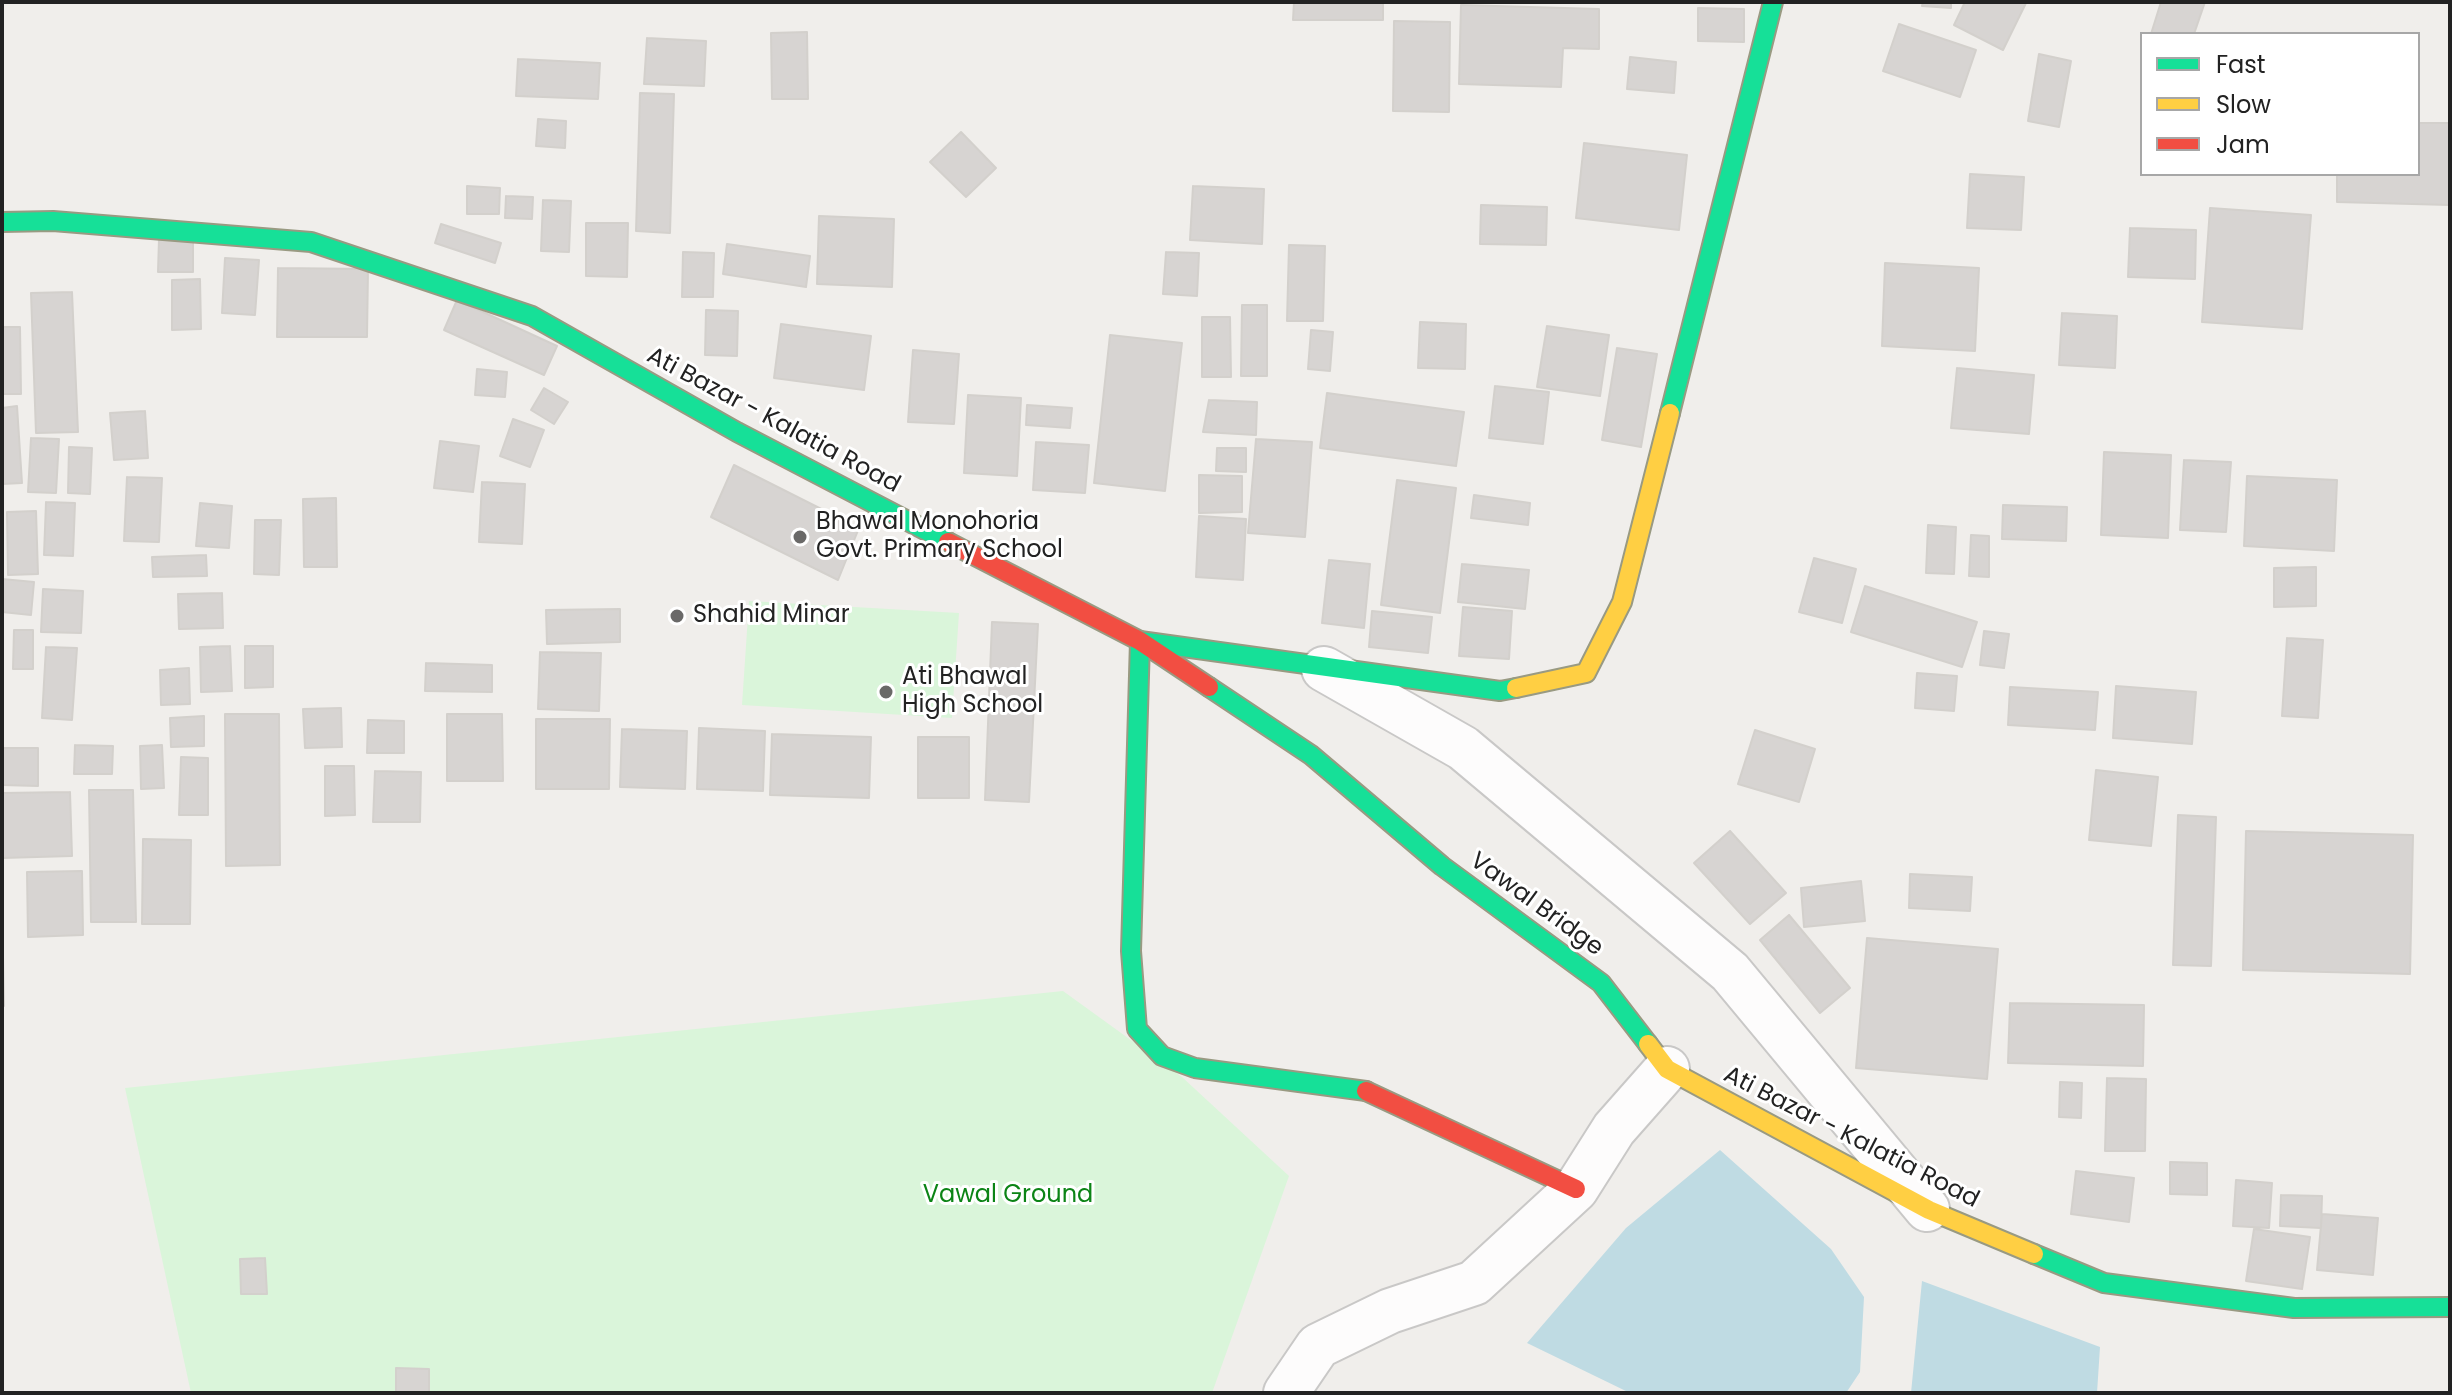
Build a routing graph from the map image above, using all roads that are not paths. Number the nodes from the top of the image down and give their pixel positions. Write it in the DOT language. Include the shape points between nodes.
graph roads {
  1 [pos="1773,2"];
  2 [pos="2,222"];
  3 [pos="1140,641"];
  4 [pos="1324,669"];
  5 [pos="1442,866"];
  6 [pos="1601,983"];
  7 [pos="1667,1069"];
  8 [pos="1576,1189"];
  9 [pos="1929,1210"];
  10 [pos="2450,1307"];
  11 [pos="1286,1393"];
  1 -- 4 [label="main road" via="1622,602 1586,673 1500,691"];
  2 -- 3 [label="main road, Ati Bazar - Kalatia Road" via="53,221 311,242 532,316 737,432"];
  3 -- 4 [label="main road"];
  3 -- 5 [label="main road, Ati Bazar - Kalatia Road" via="1311,755"];
  3 -- 8 [label="main road" via="1131,951 1137,1029 1162,1056 1195,1068 1371,1092"];
  4 -- 9 [label="street" via="1463,748 1730,972"];
  5 -- 6 [label="main road, Vawal Bridge"];
  6 -- 7 [label="main road, Ati Bazar - Kalatia Road"];
  7 -- 8 [label="street" via="1614,1129"];
  7 -- 9 [label="main road, Ati Bazar - Kalatia Road"];
  8 -- 11 [label="street" via="1474,1283 1390,1311 1318,1346"];
  9 -- 10 [label="main road, Ati Bazar - Kalatia Road" via="2104,1283 2294,1308"];
}
